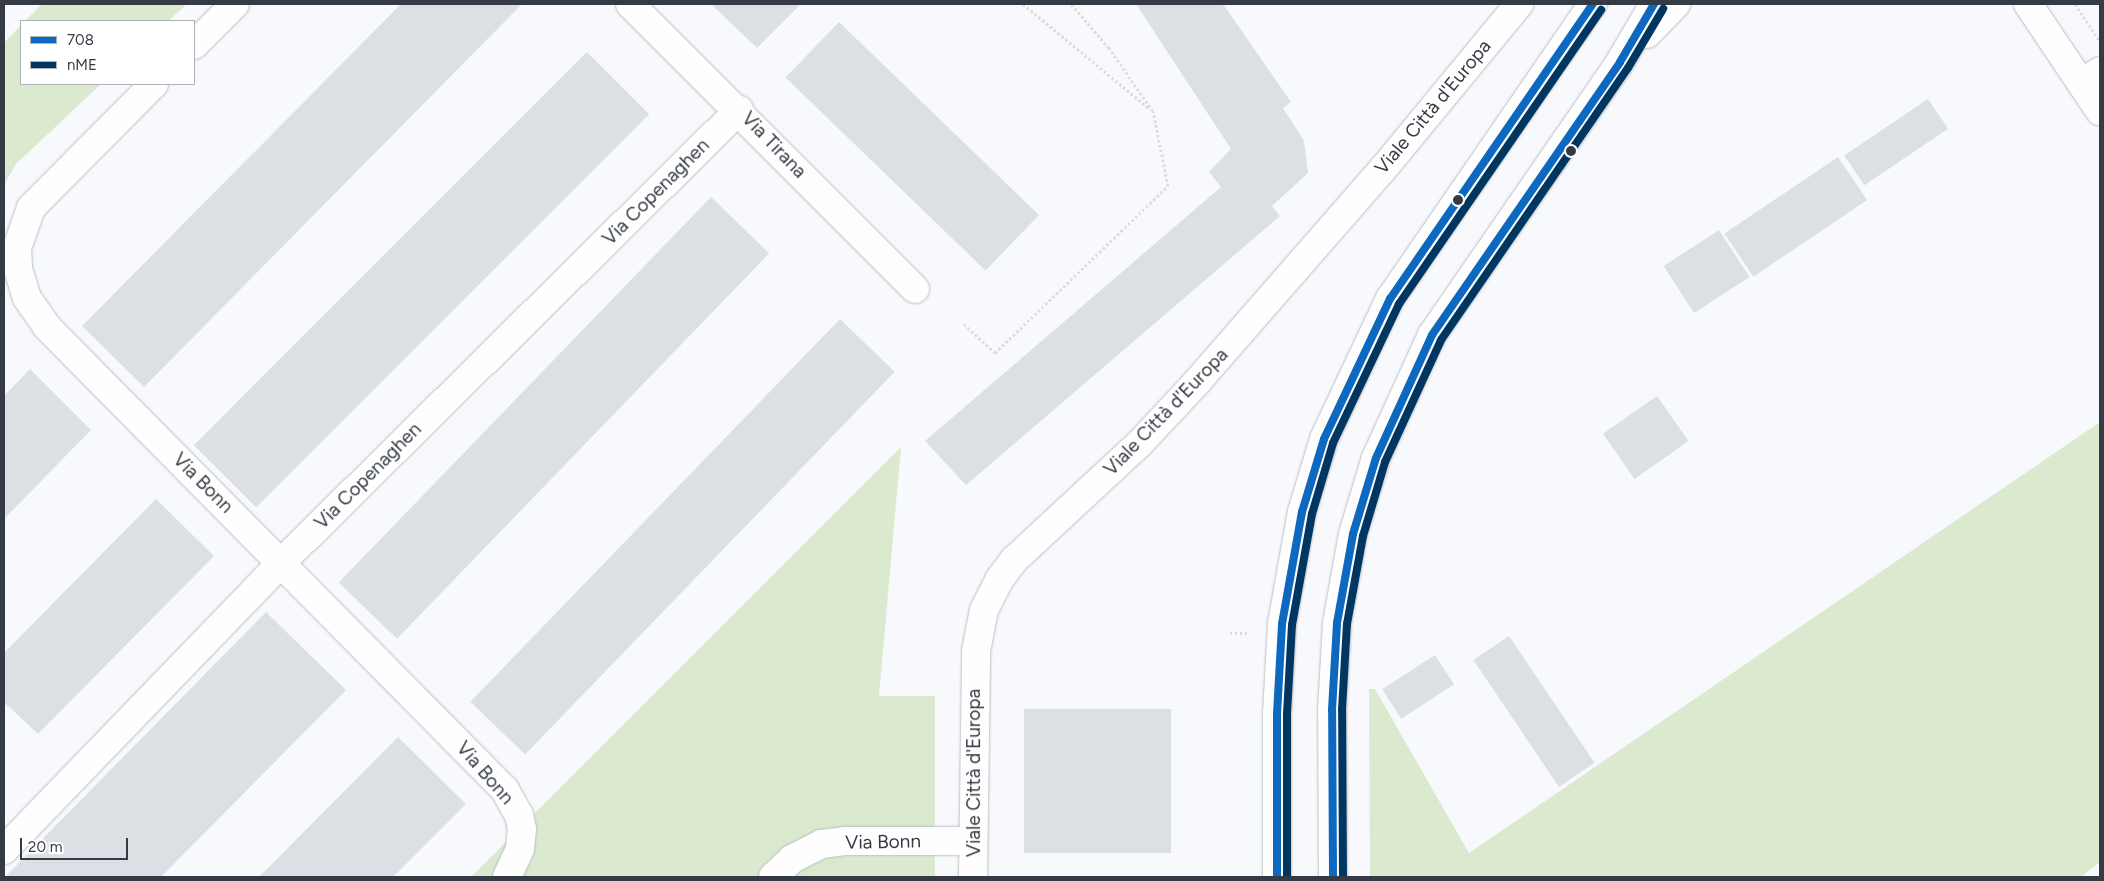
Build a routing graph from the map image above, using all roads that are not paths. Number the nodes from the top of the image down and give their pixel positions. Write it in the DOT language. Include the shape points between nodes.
graph roads {
  1 [pos="235,4"];
  2 [pos="630,4"];
  3 [pos="1519,4"];
  4 [pos="1593,4"];
  5 [pos="1654,4"];
  6 [pos="1676,4"];
  7 [pos="2028,4"];
  8 [pos="195,44"];
  9 [pos="1620,62"];
  10 [pos="2091,77"];
  11 [pos="153,85"];
  12 [pos="739,110"];
  13 [pos="2100,111"];
  14 [pos="915,289"];
  15 [pos="282,562"];
  16 [pos="973,841"];
  17 [pos="4,850"];
  18 [pos="507,877"];
  19 [pos="773,877"];
  20 [pos="973,877"];
  21 [pos="1277,877"];
  22 [pos="1333,877"];
  1 -- 8 [label="street"];
  2 -- 12 [label="street, Via Tirana"];
  3 -- 16 [label="street, Viale Città d'Europa" via="1383,168 1197,382 1140,443 1014,560 999,580 984,610 976,651"];
  4 -- 21 [label="street" via="1390,299 1351,375 1324,439 1302,512 1282,624 1277,705"];
  5 -- 9 [label="street"];
  6 -- 9 [label="street"];
  7 -- 10 [label="street"];
  9 -- 22 [label="street" via="1456,298 1411,375 1376,458 1348,553 1337,623 1332,710"];
  10 -- 13 [label="street"];
  11 -- 15 [label="street, Via Bonn" via="31,208 17,248 21,282 31,306 47,327"];
  12 -- 14 [label="street, Via Tirana"];
  12 -- 15 [label="street, Via Copenaghen"];
  15 -- 17 [label="street, Via Copenaghen"];
  15 -- 18 [label="street, Via Bonn" via="510,796 522,830 520,848"];
  16 -- 19 [label="street, Via Bonn" via="845,841 821,844 792,859"];
  16 -- 20 [label="street, Viale Città d'Europa"];
}
